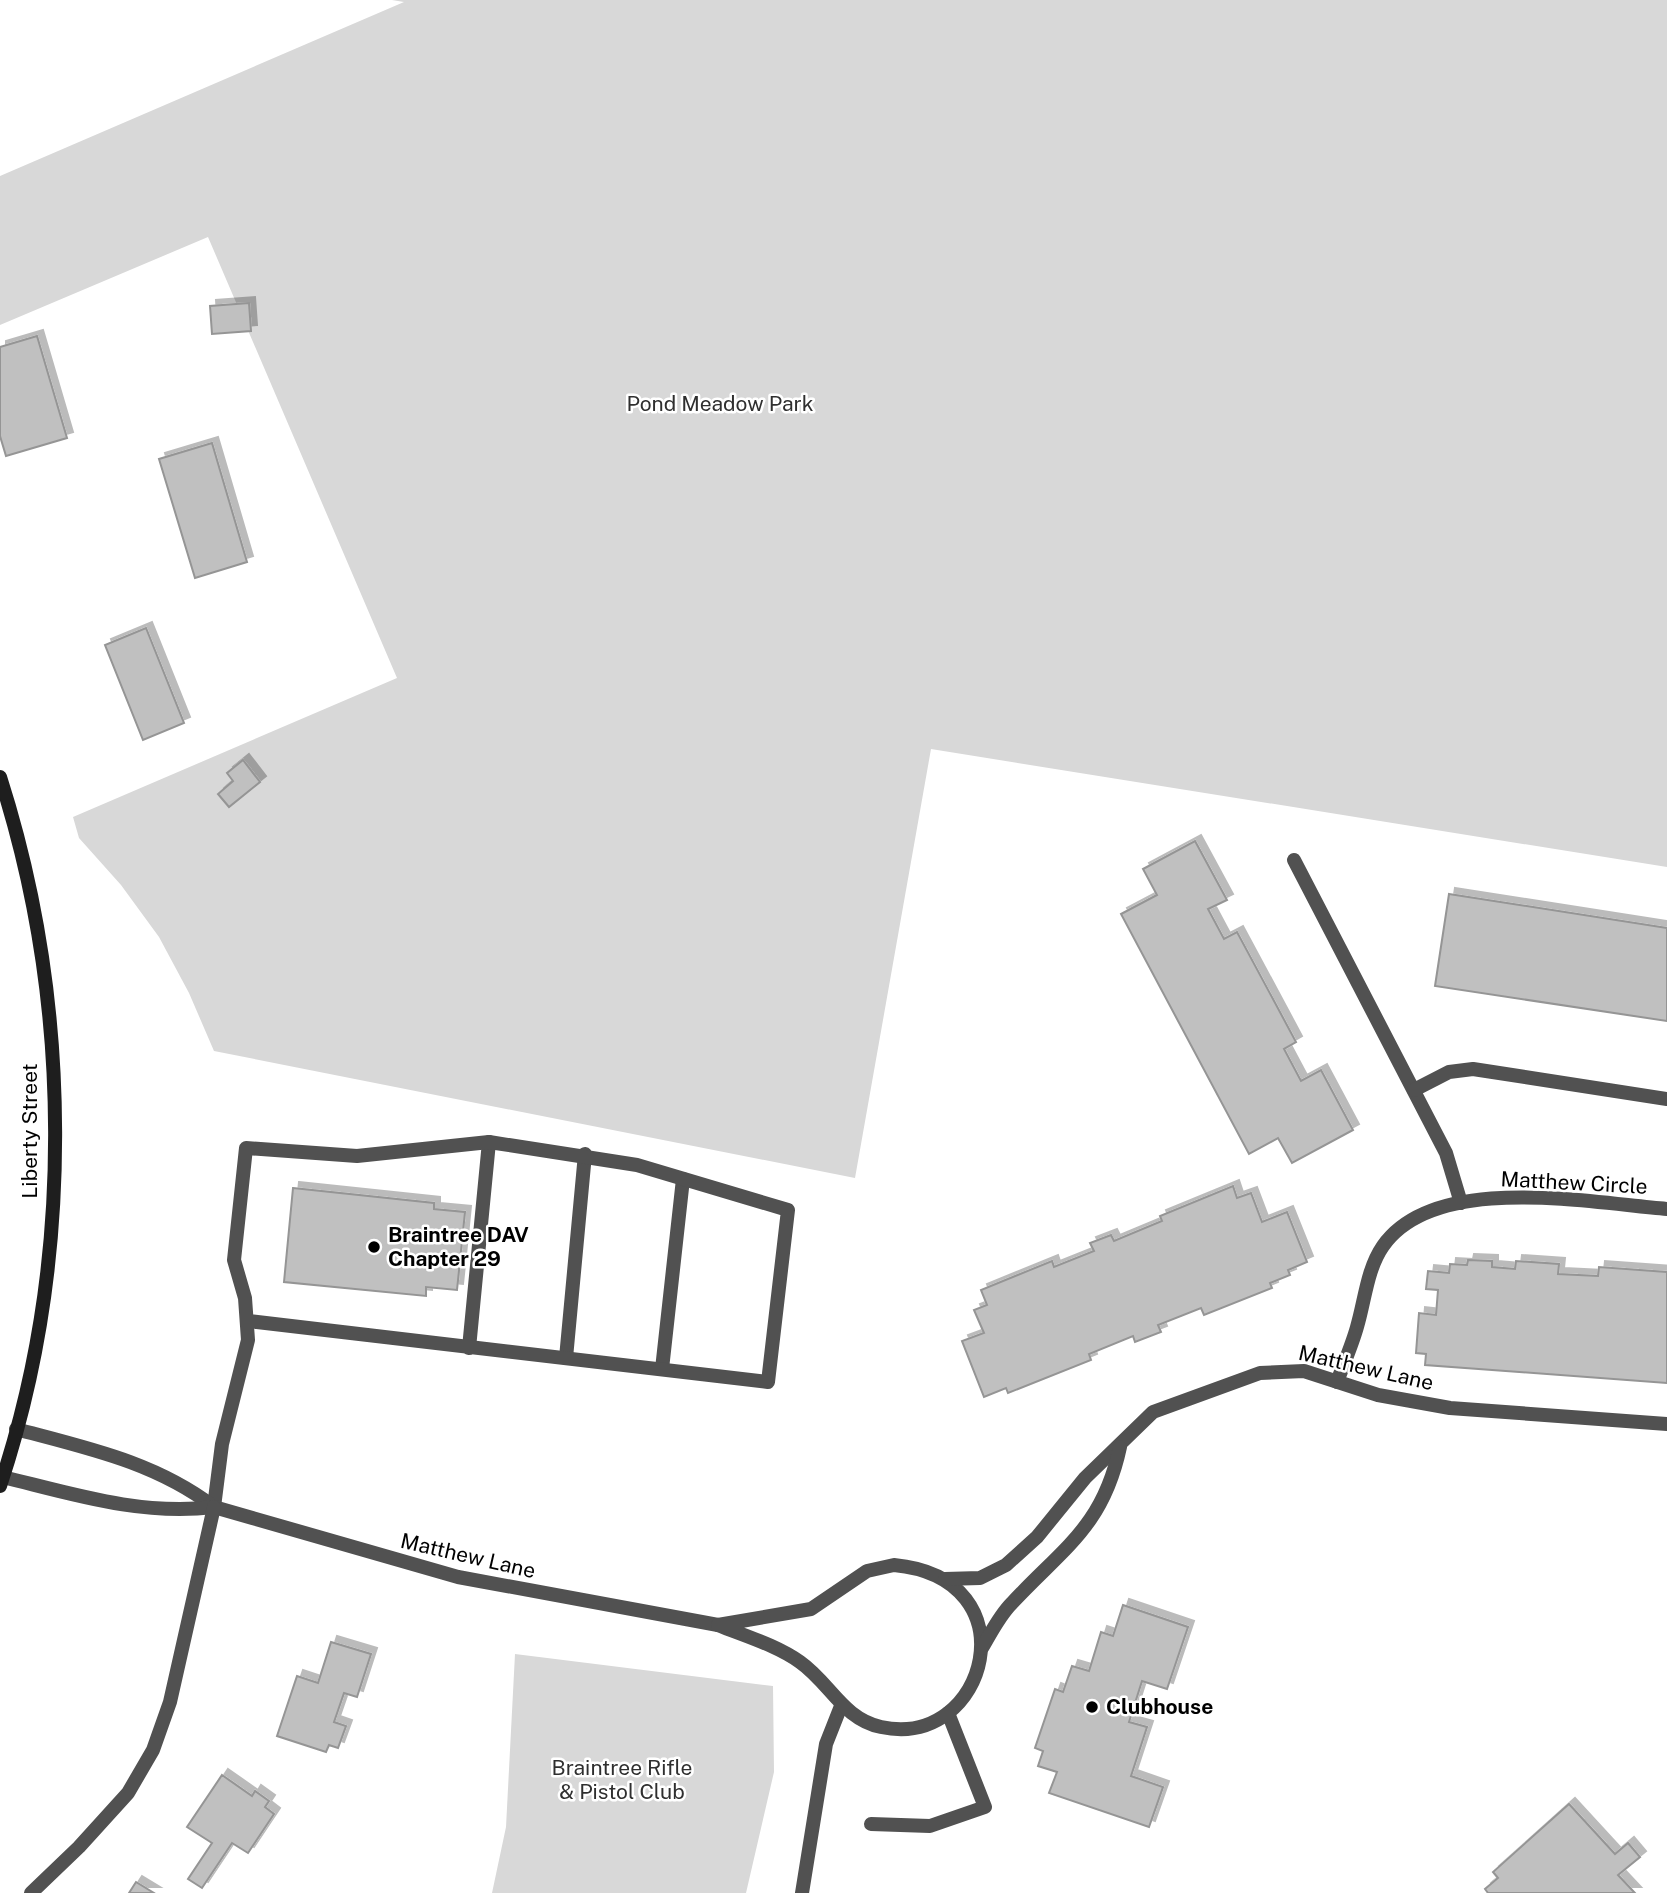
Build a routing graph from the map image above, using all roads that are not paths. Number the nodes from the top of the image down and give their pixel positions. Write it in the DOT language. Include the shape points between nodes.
graph roads {
  1 [pos="0,777"];
  2 [pos="1294,860"];
  3 [pos="1415,1090"];
  4 [pos="1667,1099"];
  5 [pos="489,1142"];
  6 [pos="585,1154"];
  7 [pos="683,1179"];
  8 [pos="1461,1203"];
  9 [pos="1667,1209"];
  10 [pos="249,1321"];
  11 [pos="469,1348"];
  12 [pos="566,1358"];
  13 [pos="662,1369"];
  14 [pos="1337,1381"];
  15 [pos="1667,1424"];
  16 [pos="16,1429"];
  17 [pos="1120,1447"];
  18 [pos="2,1481"];
  19 [pos="214,1507"];
  20 [pos="945,1578"];
  21 [pos="718,1625"];
  22 [pos="982,1648"];
  23 [pos="841,1706"];
  24 [pos="948,1713"];
  25 [pos="871,1824"];
  26 [pos="32,1893"];
  27 [pos="802,1893"];
  1 -- 16 [label="main road, Liberty Street" via="32,897 52,1061 49,1243"];
  2 -- 3 [label="street"];
  3 -- 4 [label="street" via="1449,1073 1473,1069"];
  3 -- 8 [label="street" via="1452,1166"];
  5 -- 6 [label="street"];
  5 -- 10 [label="street" via="357,1156 246,1148 234,1259"];
  5 -- 11 [label="street"];
  6 -- 7 [label="street"];
  6 -- 12 [label="street"];
  7 -- 13 [label="street"];
  7 -- 13 [label="street" via="788,1210 768,1381"];
  8 -- 9 [label="street, Matthew Circle" via="1508,1198"];
  8 -- 14 [label="street, Matthew Circle" via="1401,1227 1382,1246"];
  10 -- 11 [label="street"];
  10 -- 19 [label="street" via="243,1368 222,1444"];
  11 -- 12 [label="street"];
  12 -- 13 [label="street"];
  14 -- 15 [label="street, Matthew Lane" via="1378,1395 1450,1408"];
  14 -- 17 [label="street, Matthew Lane" via="1304,1371 1260,1373 1153,1412"];
  16 -- 18 [label="main road, Liberty Street"];
  16 -- 19 [label="street, Matthew Lane" via="144,1465"];
  17 -- 20 [label="street, Matthew Lane" via="1085,1478 1037,1537 1006,1565 980,1578"];
  17 -- 22 [label="street, Matthew Lane" via="1109,1489 1089,1523 1012,1603"];
  18 -- 19 [label="street, Matthew Lane" via="136,1507 183,1511"];
  19 -- 21 [label="street, Matthew Lane" via="498,1587"];
  19 -- 26 [label="street" via="170,1702 153,1750 128,1793"];
  20 -- 21 [label="street" via="920,1567 894,1565 867,1571 811,1609"];
  20 -- 22 [label="street" via="965,1597 978,1621"];
  21 -- 23 [label="street" via="800,1662 825,1683"];
  22 -- 24 [label="street" via="978,1673 966,1695"];
  23 -- 24 [label="street" via="880,1727 904,1729 928,1724"];
  23 -- 27 [label="street" via="826,1744"];
  24 -- 25 [label="street" via="985,1807 930,1826"];
}
